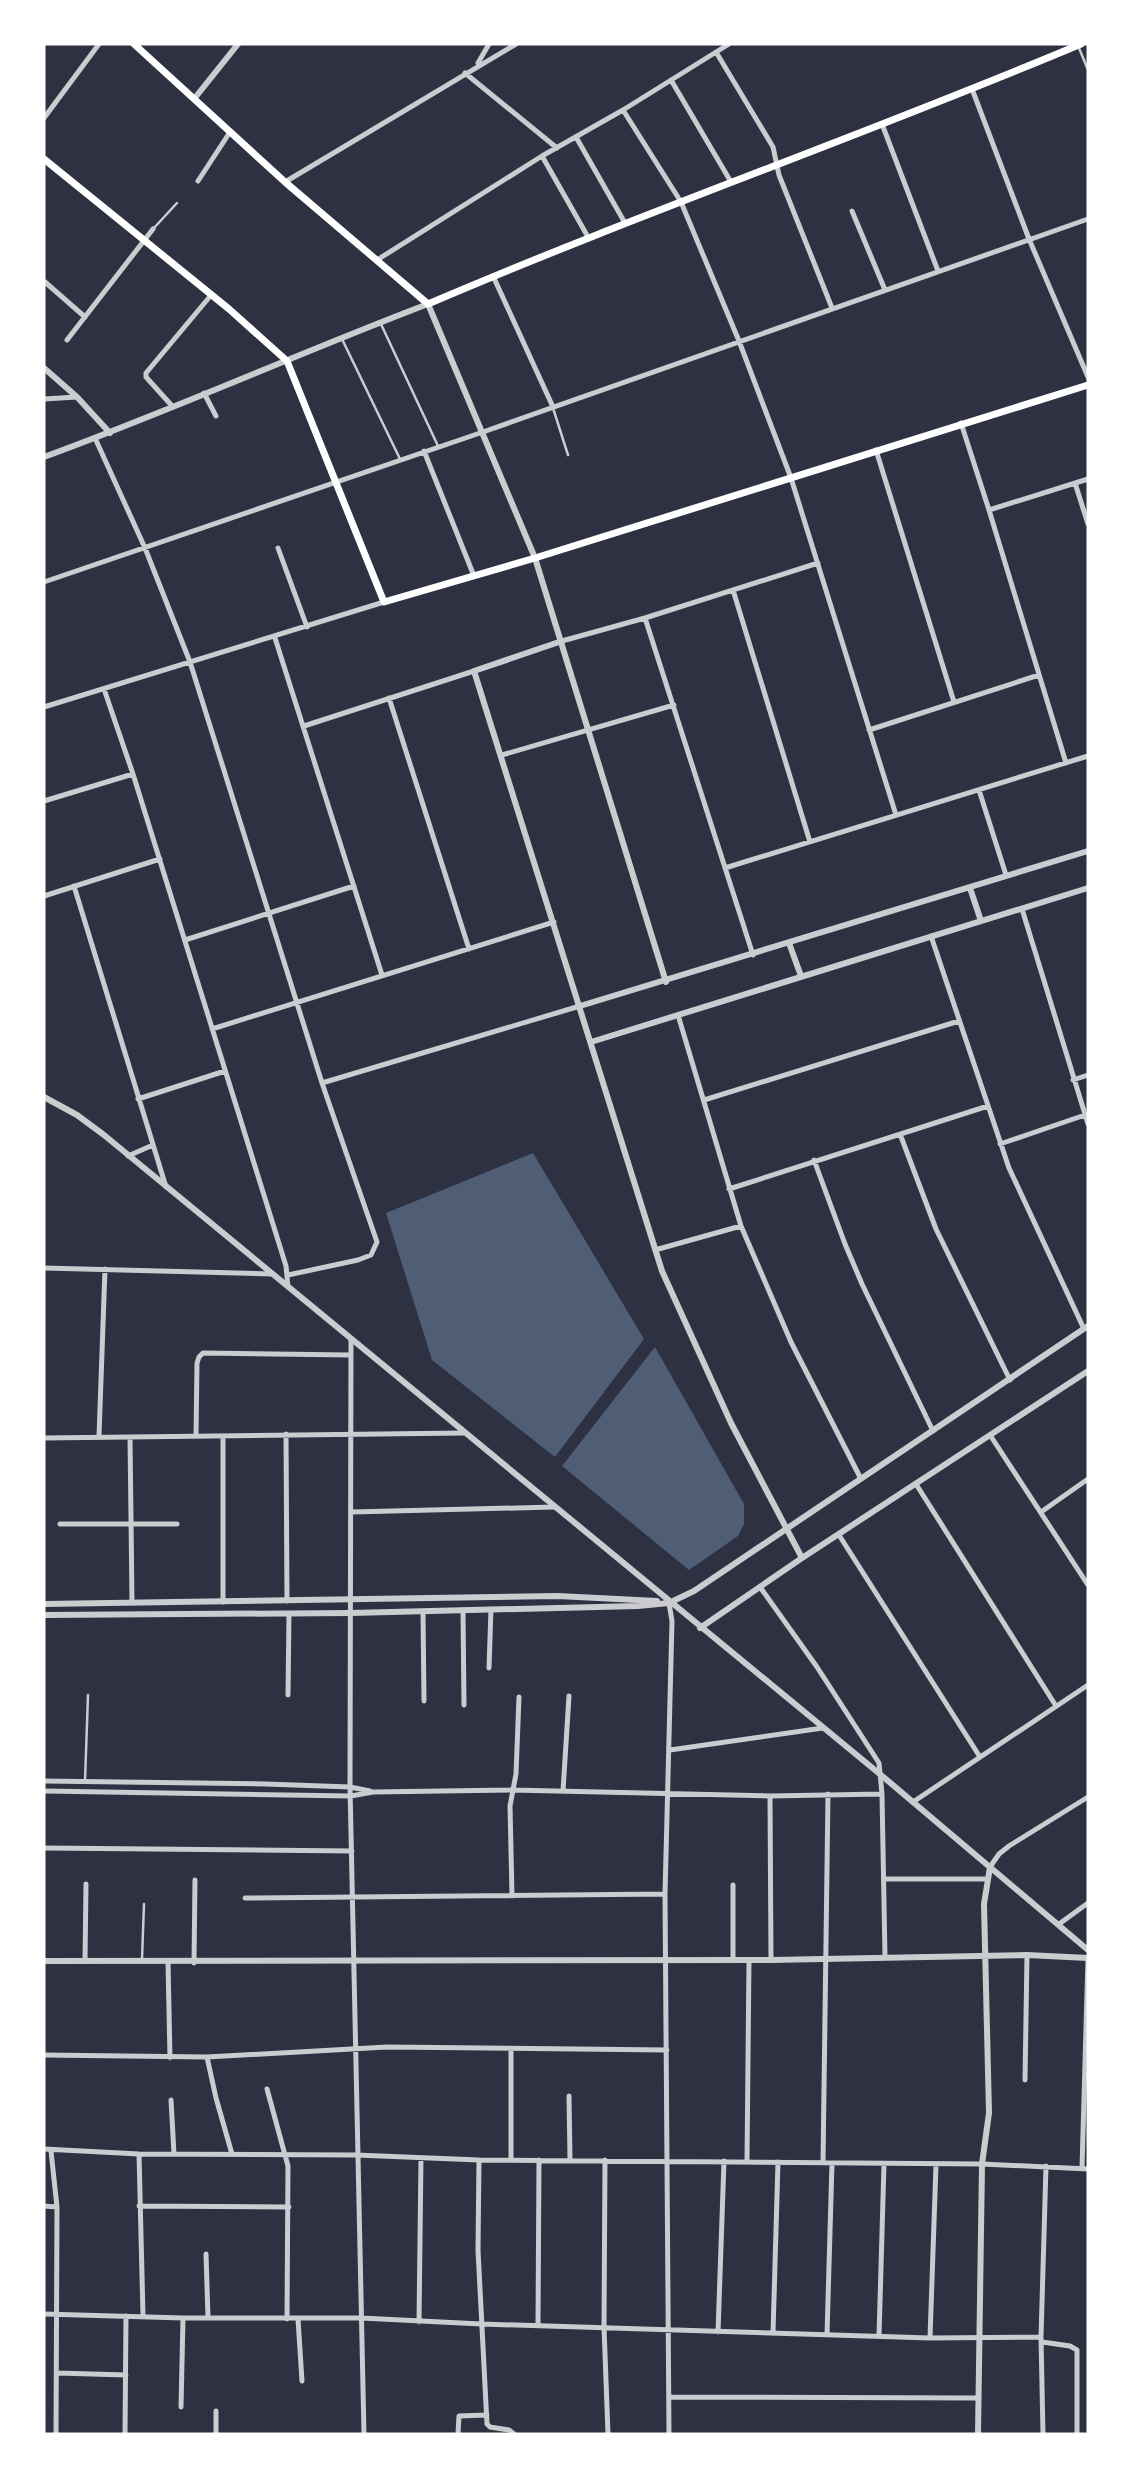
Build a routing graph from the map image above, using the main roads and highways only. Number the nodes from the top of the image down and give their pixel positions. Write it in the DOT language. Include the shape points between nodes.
graph roads {
  1 [pos="134,44"];
  2 [pos="1079,44"];
  3 [pos="44,159"];
  4 [pos="1088,385"];
  1 -- 2 [label="main road" via="428,304"];
  3 -- 4 [label="main road" via="287,360 384,602"];
}
